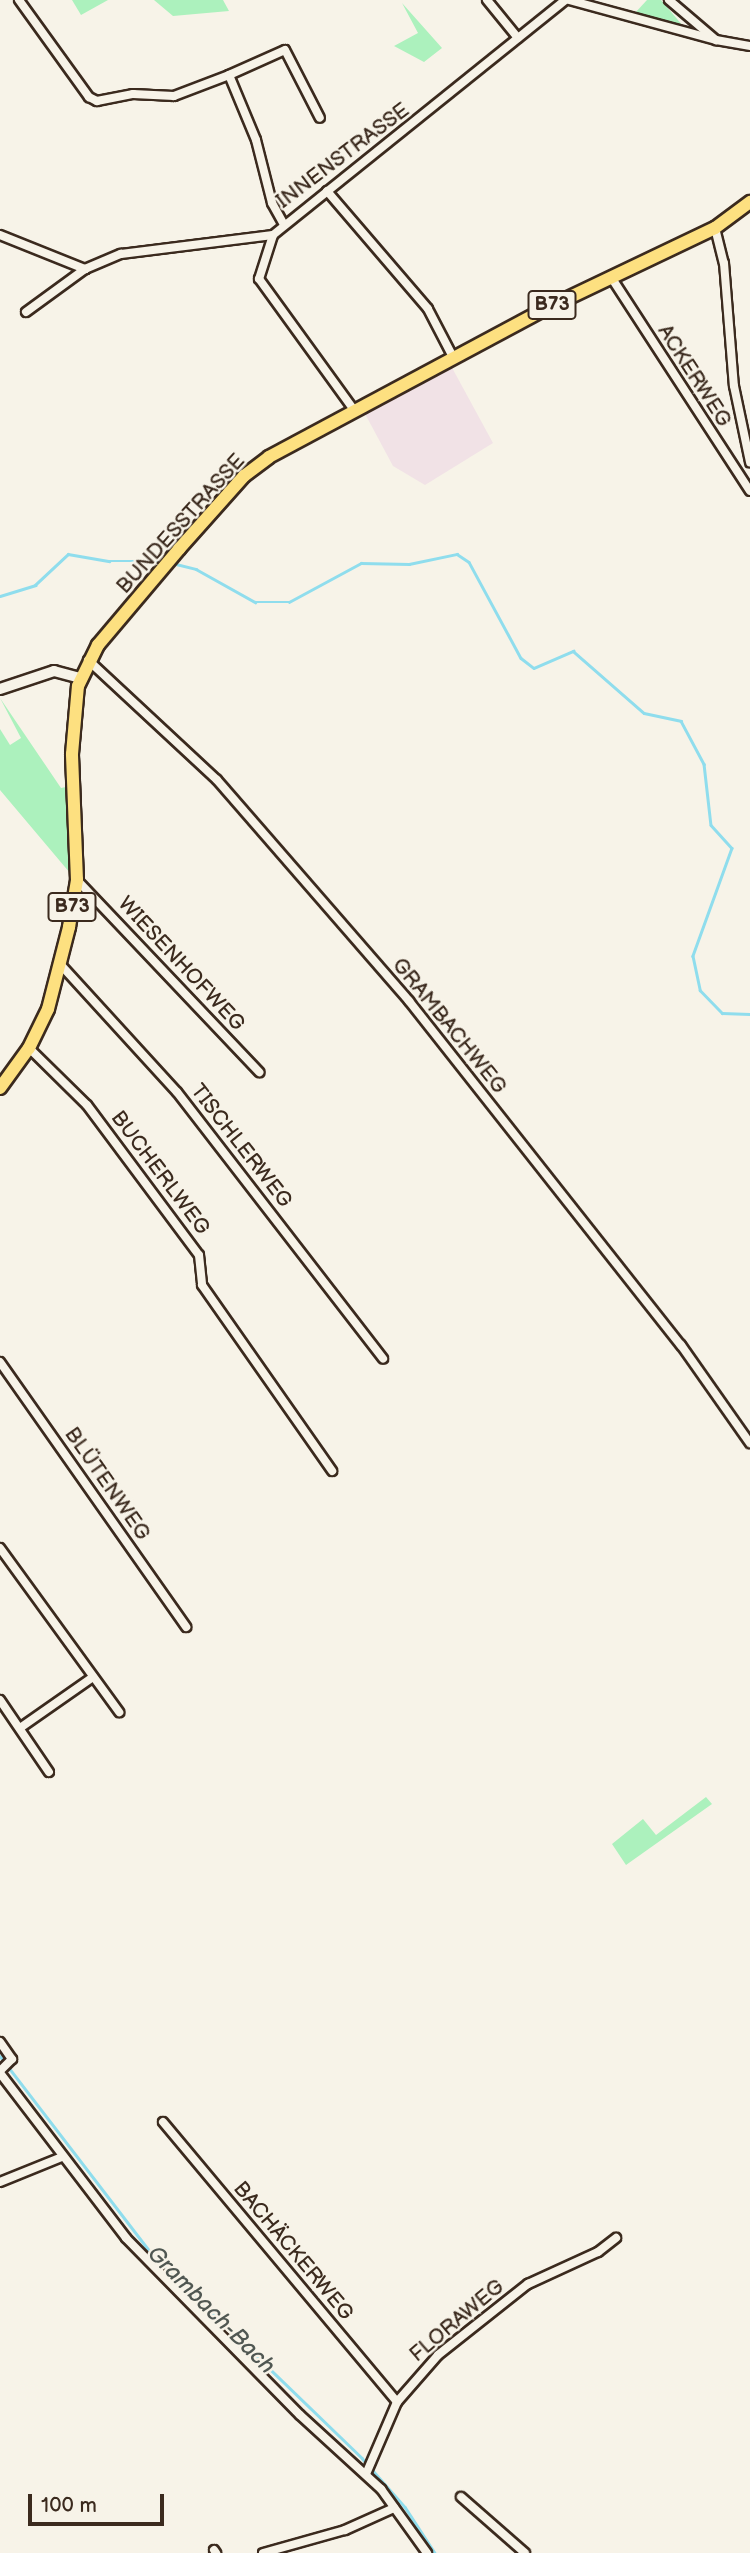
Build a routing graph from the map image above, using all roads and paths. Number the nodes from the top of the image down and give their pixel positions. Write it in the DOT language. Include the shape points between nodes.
graph roads {
  1 [pos="19,0"];
  2 [pos="487,0"];
  3 [pos="567,0"];
  4 [pos="669,0"];
  5 [pos="518,38"];
  6 [pos="716,40"];
  7 [pos="750,46"];
  8 [pos="229,75"];
  9 [pos="320,118"];
  10 [pos="327,191"];
  11 [pos="750,202"];
  12 [pos="283,223"];
  13 [pos="715,228"];
  14 [pos="0,235"];
  15 [pos="273,235"];
  16 [pos="252,240"];
  17 [pos="263,259"];
  18 [pos="85,269"];
  19 [pos="611,278"];
  20 [pos="26,313"];
  21 [pos="453,357"];
  22 [pos="354,410"];
  23 [pos="750,462"];
  24 [pos="750,491"];
  25 [pos="88,660"];
  26 [pos="81,678"];
  27 [pos="0,689"];
  28 [pos="77,880"];
  29 [pos="60,964"];
  30 [pos="29,1048"];
  31 [pos="259,1072"];
  32 [pos="0,1088"];
  33 [pos="383,1359"];
  34 [pos="0,1362"];
  35 [pos="750,1443"];
  36 [pos="332,1471"];
  37 [pos="0,1548"];
  38 [pos="186,1627"];
  39 [pos="93,1676"];
  40 [pos="0,1700"];
  41 [pos="119,1712"];
  42 [pos="20,1728"];
  43 [pos="49,1772"];
  44 [pos="0,2042"];
  45 [pos="3,2070"];
  46 [pos="163,2122"];
  47 [pos="62,2157"];
  48 [pos="0,2182"];
  49 [pos="617,2238"];
  50 [pos="397,2402"];
  51 [pos="368,2469"];
  52 [pos="461,2497"];
  53 [pos="394,2508"];
  54 [pos="263,2553"];
  55 [pos="427,2553"];
  56 [pos="525,2553"];
  1 -- 8 [label="street" via="89,97 97,101 133,94 174,96"];
  2 -- 5 [label="street"];
  3 -- 5 [label="street, INNENSTRASSE"];
  3 -- 6 [label="street, INNENSTRASSE"];
  4 -- 6 [label="street"];
  5 -- 10 [label="street, INNENSTRASSE"];
  6 -- 7 [label="street, INNENSTRASSE"];
  8 -- 9 [label="street" via="285,50"];
  8 -- 12 [label="street"];
  10 -- 12 [label="street, INNENSTRASSE"];
  10 -- 21 [label="street" via="428,309"];
  11 -- 13 [label="main road, BUNDESSTRASSE / B73"];
  12 -- 15 [label="street, INNENSTRASSE"];
  13 -- 19 [label="main road, BUNDESSTRASSE / B73"];
  13 -- 23 [label="street, ACKERWEG" via="724,263 734,386"];
  14 -- 18 [label="street"];
  15 -- 16 [label="street"];
  15 -- 17 [label="street, INNENSTRASSE"];
  16 -- 17 [label="street"];
  16 -- 18 [label="street" via="131,252"];
  17 -- 22 [label="street, INNENSTRASSE" via="260,279 266,293"];
  18 -- 20 [label="street"];
  19 -- 21 [label="main road, BUNDESSTRASSE / B73"];
  19 -- 24 [label="street, ACKERWEG"];
  21 -- 22 [label="main road, BUNDESSTRASSE / B73"];
  22 -- 25 [label="main road, BUNDESSTRASSE / B73" via="244,476"];
  25 -- 26 [label="main road, BUNDESSTRASSE / B73"];
  25 -- 35 [label="street, GRAMBACHWEG" via="220,784 408,1001 673,1335"];
  26 -- 27 [label="main road" via="54,671"];
  26 -- 28 [label="main road, BUNDESSTRASSE / B73" via="72,754"];
  28 -- 29 [label="main road, BUNDESSTRASSE / B73"];
  28 -- 31 [label="street, WIESENHOFWEG"];
  29 -- 30 [label="main road, BUNDESSTRASSE / B73" via="48,1009"];
  29 -- 33 [label="street, TISCHLERWEG" via="177,1092"];
  30 -- 32 [label="main road, BUNDESSTRASSE / B73"];
  30 -- 36 [label="street, BUCHERLWEG" via="87,1105 199,1255 202,1285"];
  34 -- 38 [label="street, BLÜTENWEG"];
  37 -- 39 [label="street"];
  39 -- 41 [label="street"];
  39 -- 42 [label="street"];
  40 -- 42 [label="street"];
  42 -- 43 [label="street"];
  44 -- 45 [label="street" via="12,2059"];
  45 -- 47 [label="street"];
  46 -- 50 [label="street, BACHÄCKERWEG"];
  47 -- 48 [label="street"];
  47 -- 51 [label="street" via="159,2274"];
  49 -- 50 [label="street, FLORAWEG" via="528,2284 438,2355"];
  50 -- 51 [label="street, FLORAWEG"];
  51 -- 53 [label="street"];
  52 -- 56 [label="street"];
  53 -- 54 [label="street" via="345,2530"];
  53 -- 55 [label="street"];
}
